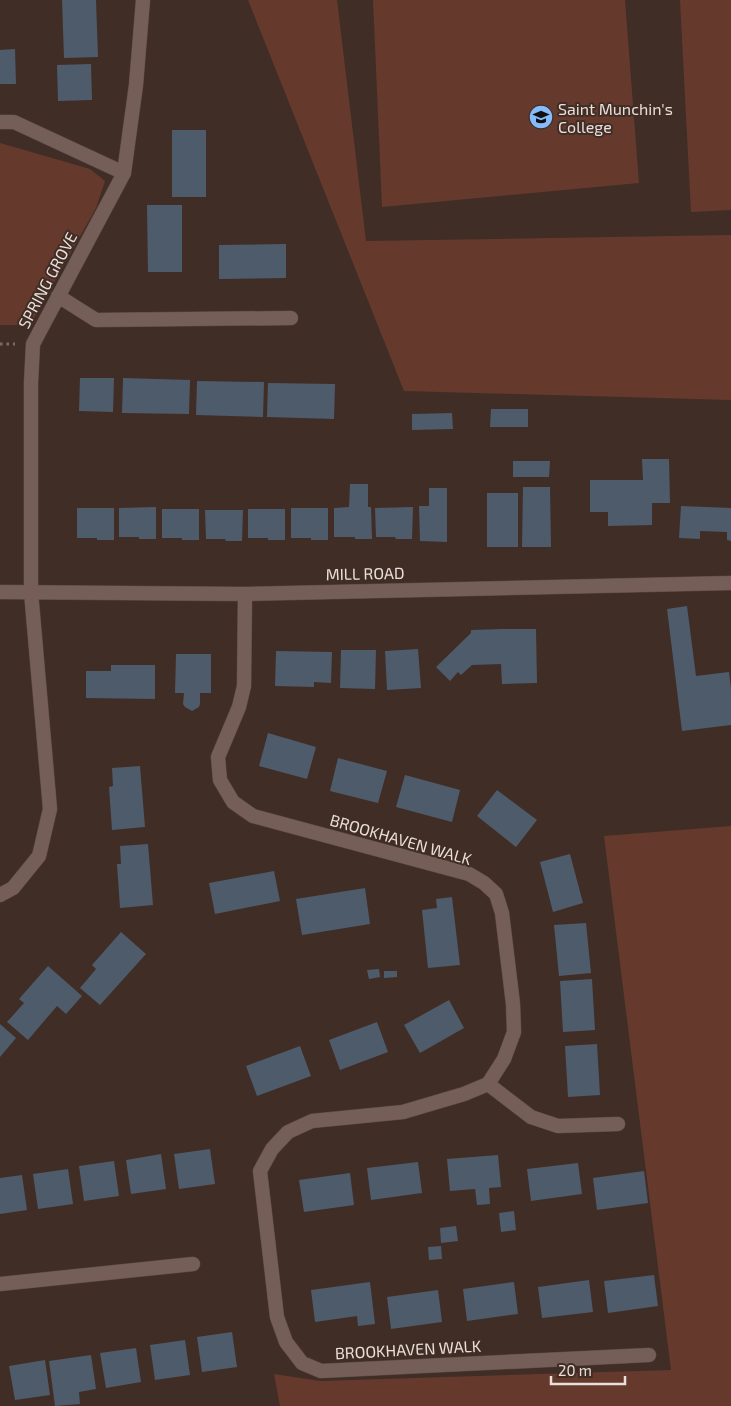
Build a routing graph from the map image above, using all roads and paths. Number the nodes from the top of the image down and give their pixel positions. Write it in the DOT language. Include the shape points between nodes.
graph roads {
  1 [pos="143,0"];
  2 [pos="0,122"];
  3 [pos="124,173"];
  4 [pos="58,296"];
  5 [pos="291,318"];
  6 [pos="731,583"];
  7 [pos="0,592"];
  8 [pos="31,592"];
  9 [pos="245,594"];
  10 [pos="0,896"];
  11 [pos="488,1084"];
  12 [pos="618,1124"];
  13 [pos="193,1264"];
  14 [pos="0,1284"];
  15 [pos="649,1355"];
  1 -- 3 [label="street, SPRING GROVE"];
  2 -- 3 [label="street" via="14,122"];
  3 -- 4 [label="street, SPRING GROVE"];
  4 -- 5 [label="street" via="96,320"];
  4 -- 8 [label="street, SPRING GROVE" via="33,344"];
  6 -- 9 [label="street, MILL ROAD"];
  7 -- 8 [label="street, MILL ROAD"];
  8 -- 9 [label="street, MILL ROAD"];
  8 -- 10 [label="street, SPRING GROVE" via="50,809 39,856 13,888"];
  9 -- 11 [label="street, BROOKHAVEN WALK" via="244,686 239,707 218,757 220,780 233,802 253,816 469,874 496,894 503,922 514,1032 504,1059"];
  11 -- 12 [label="street" via="531,1117 558,1126"];
  11 -- 15 [label="street, BROOKHAVEN WALK" via="403,1112 312,1121 288,1132 272,1149 260,1171 277,1317 286,1342 302,1362 321,1371"];
  13 -- 14 [label="street"];
}
